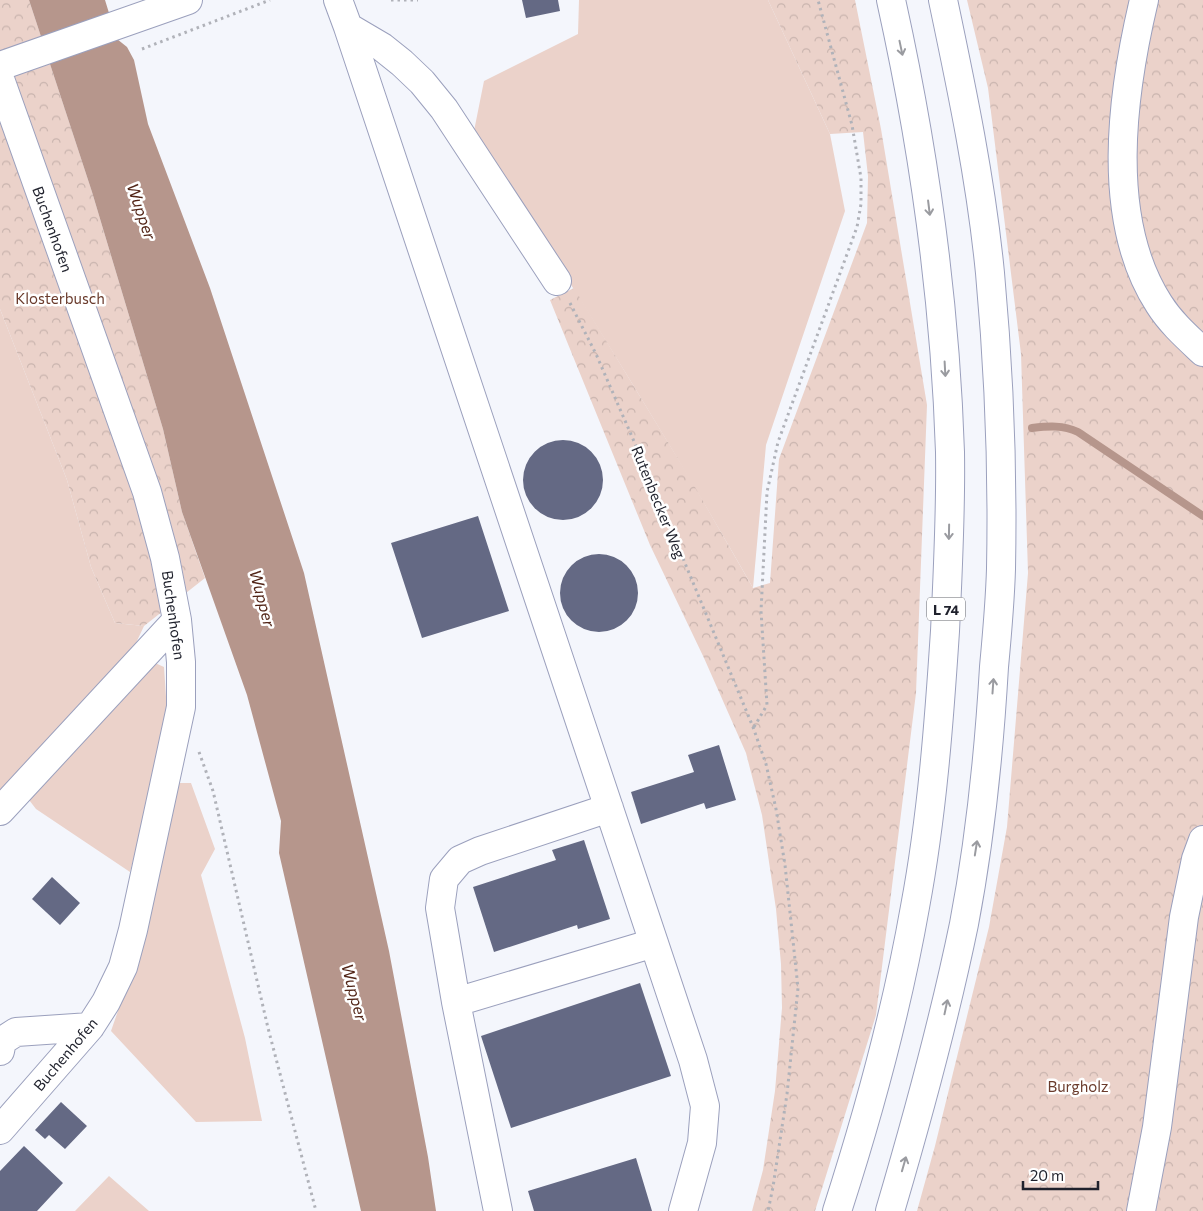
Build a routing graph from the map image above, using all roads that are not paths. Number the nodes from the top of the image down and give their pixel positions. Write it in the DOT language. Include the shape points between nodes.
graph roads {
  1 [pos="338,0"];
  2 [pos="891,0"];
  3 [pos="943,0"];
  4 [pos="1144,0"];
  5 [pos="178,4"];
  6 [pos="348,27"];
  7 [pos="0,66"];
  8 [pos="0,79"];
  9 [pos="557,281"];
  10 [pos="1203,352"];
  11 [pos="177,620"];
  12 [pos="609,808"];
  13 [pos="0,811"];
  14 [pos="1203,840"];
  15 [pos="654,943"];
  16 [pos="456,1002"];
  17 [pos="90,1027"];
  18 [pos="0,1052"];
  19 [pos="0,1130"];
  20 [pos="498,1211"];
  21 [pos="683,1211"];
  22 [pos="837,1211"];
  23 [pos="890,1211"];
  24 [pos="1141,1211"];
  1 -- 6 [label="main road"];
  2 -- 22 [label="main road, L 74, one-way" via="928,201 945,354 950,454 948,567 940,716 916,906 892,1016"];
  23 -- 3 [label="main road, one-way" via="941,1032 964,922 980,824 991,724 1000,571 1001,459 990,272 962,86"];
  4 -- 10 [label="main road" via="1126,86 1122,123 1129,223 1137,260 1155,297 1168,317"];
  5 -- 7 [label="main road"];
  6 -- 9 [label="main road" via="382,47 422,82 444,109"];
  6 -- 12 [label="main road"];
  8 -- 11 [label="main road, Buchenhofen" via="147,492 166,558"];
  11 -- 13 [label="main road"];
  11 -- 17 [label="main road, Buchenhofen" via="181,707 151,848 123,967"];
  12 -- 15 [label="main road"];
  12 -- 16 [label="main road" via="480,851 460,860 444,879 440,908"];
  14 -- 24 [label="main road" via="1184,917 1156,1127"];
  15 -- 16 [label="main road"];
  15 -- 21 [label="main road" via="705,1106 702,1143"];
  16 -- 20 [label="main road"];
  17 -- 18 [label="main road" via="16,1032 2,1042"];
  17 -- 19 [label="main road, Buchenhofen"];
}
